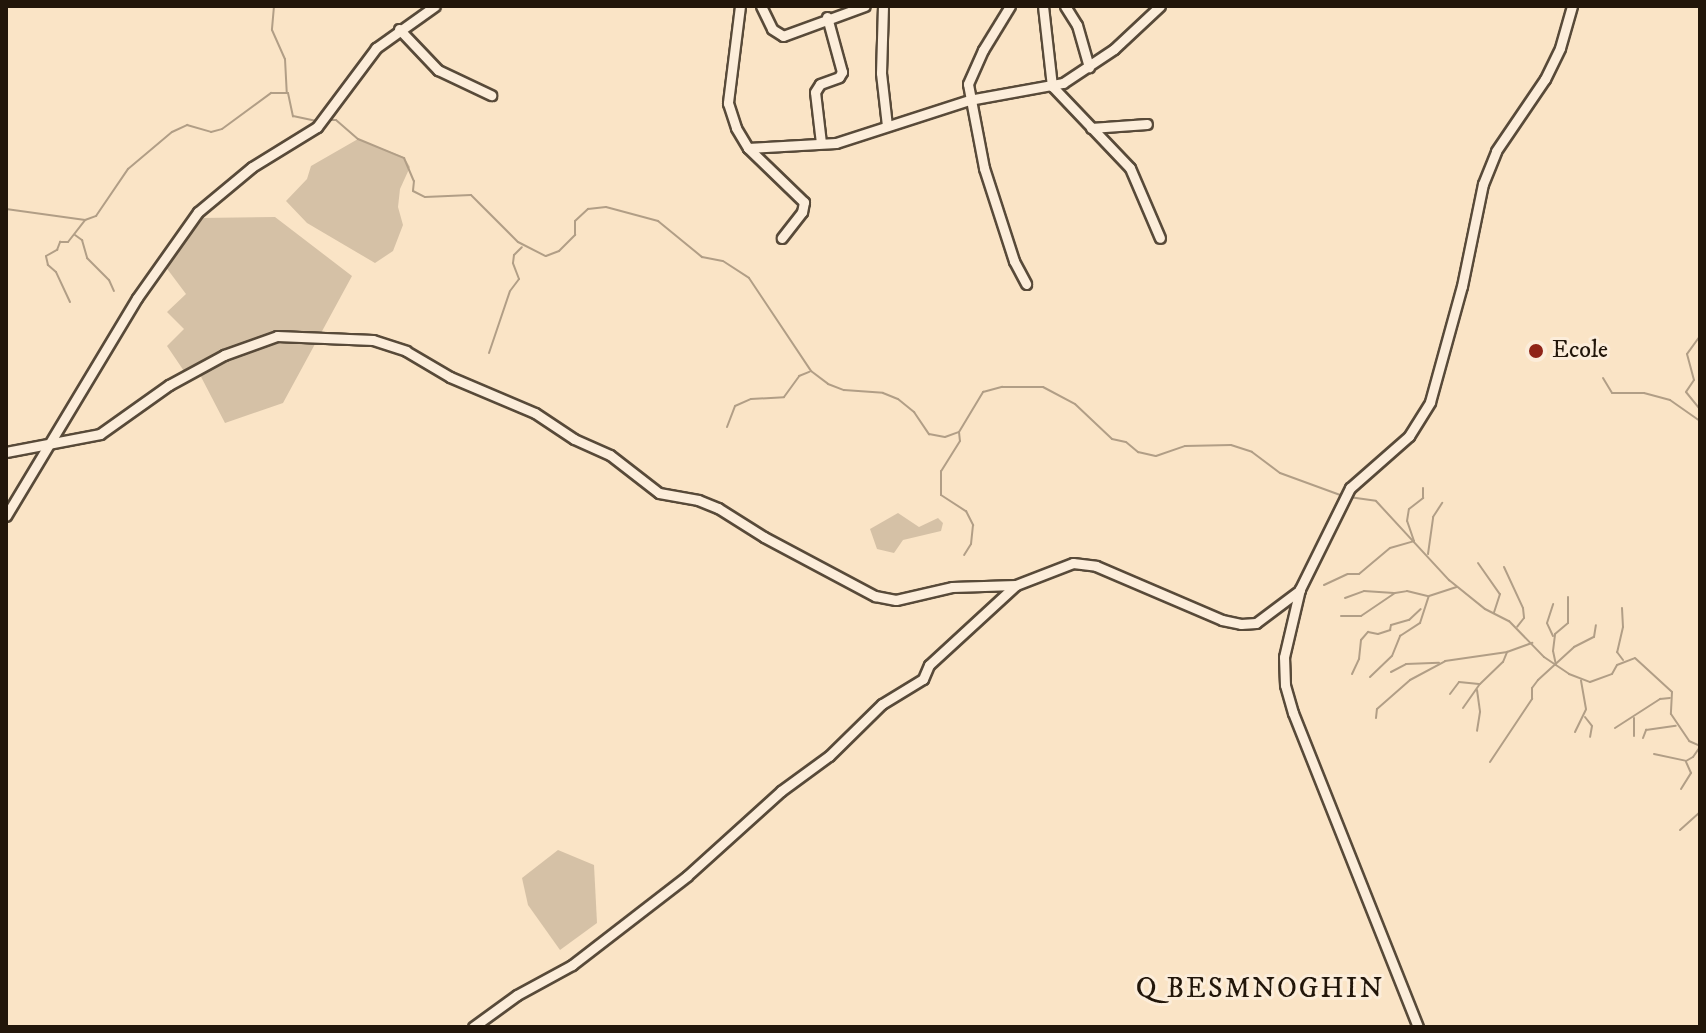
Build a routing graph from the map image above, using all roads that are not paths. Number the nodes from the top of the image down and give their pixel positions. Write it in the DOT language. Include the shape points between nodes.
graph roads {
  1 [pos="435,6"];
  2 [pos="740,6"];
  3 [pos="761,6"];
  4 [pos="865,6"];
  5 [pos="883,6"];
  6 [pos="1010,6"];
  7 [pos="1043,6"];
  8 [pos="1065,6"];
  9 [pos="1160,6"];
  10 [pos="1572,6"];
  11 [pos="827,17"];
  12 [pos="399,29"];
  13 [pos="1089,67"];
  14 [pos="1052,86"];
  15 [pos="491,95"];
  16 [pos="969,100"];
  17 [pos="1147,124"];
  18 [pos="887,126"];
  19 [pos="1091,128"];
  20 [pos="821,143"];
  21 [pos="748,148"];
  22 [pos="782,238"];
  23 [pos="1160,238"];
  24 [pos="1026,284"];
  25 [pos="49,446"];
  26 [pos="6,452"];
  27 [pos="6,516"];
  28 [pos="1016,585"];
  29 [pos="1300,589"];
  30 [pos="473,1027"];
  31 [pos="1418,1027"];
  1 -- 12 [label="street"];
  2 -- 21 [label="street" via="728,103"];
  3 -- 11 [label="street" via="772,29 783,36"];
  4 -- 11 [label="street"];
  5 -- 18 [label="street" via="881,73"];
  6 -- 16 [label="street" via="972,72"];
  7 -- 14 [label="street"];
  8 -- 13 [label="street" via="1077,25"];
  9 -- 13 [label="street"];
  10 -- 29 [label="street" via="1545,79 1496,151 1483,184 1430,402 1409,436 1350,488"];
  11 -- 20 [label="street" via="842,72 815,92"];
  12 -- 15 [label="street" via="438,70"];
  12 -- 25 [label="street" via="360,67 317,127 252,167 198,212 137,298"];
  13 -- 14 [label="street"];
  14 -- 16 [label="street"];
  14 -- 19 [label="street"];
  16 -- 18 [label="street"];
  16 -- 24 [label="street" via="984,168"];
  17 -- 19 [label="street"];
  18 -- 20 [label="street"];
  19 -- 23 [label="street" via="1130,168"];
  20 -- 21 [label="street"];
  21 -- 22 [label="street" via="804,202"];
  25 -- 26 [label="street"];
  25 -- 27 [label="street"];
  25 -- 28 [label="street" via="100,434 169,385 224,355 277,336 373,340 535,413 610,455 659,493 718,508 875,596 896,600 952,587"];
  28 -- 29 [label="street" via="1073,563 1096,566 1241,624 1256,623"];
  28 -- 30 [label="street" via="938,656 923,679 882,704 687,876 572,965"];
  29 -- 31 [label="street" via="1284,657 1285,685"];
}
